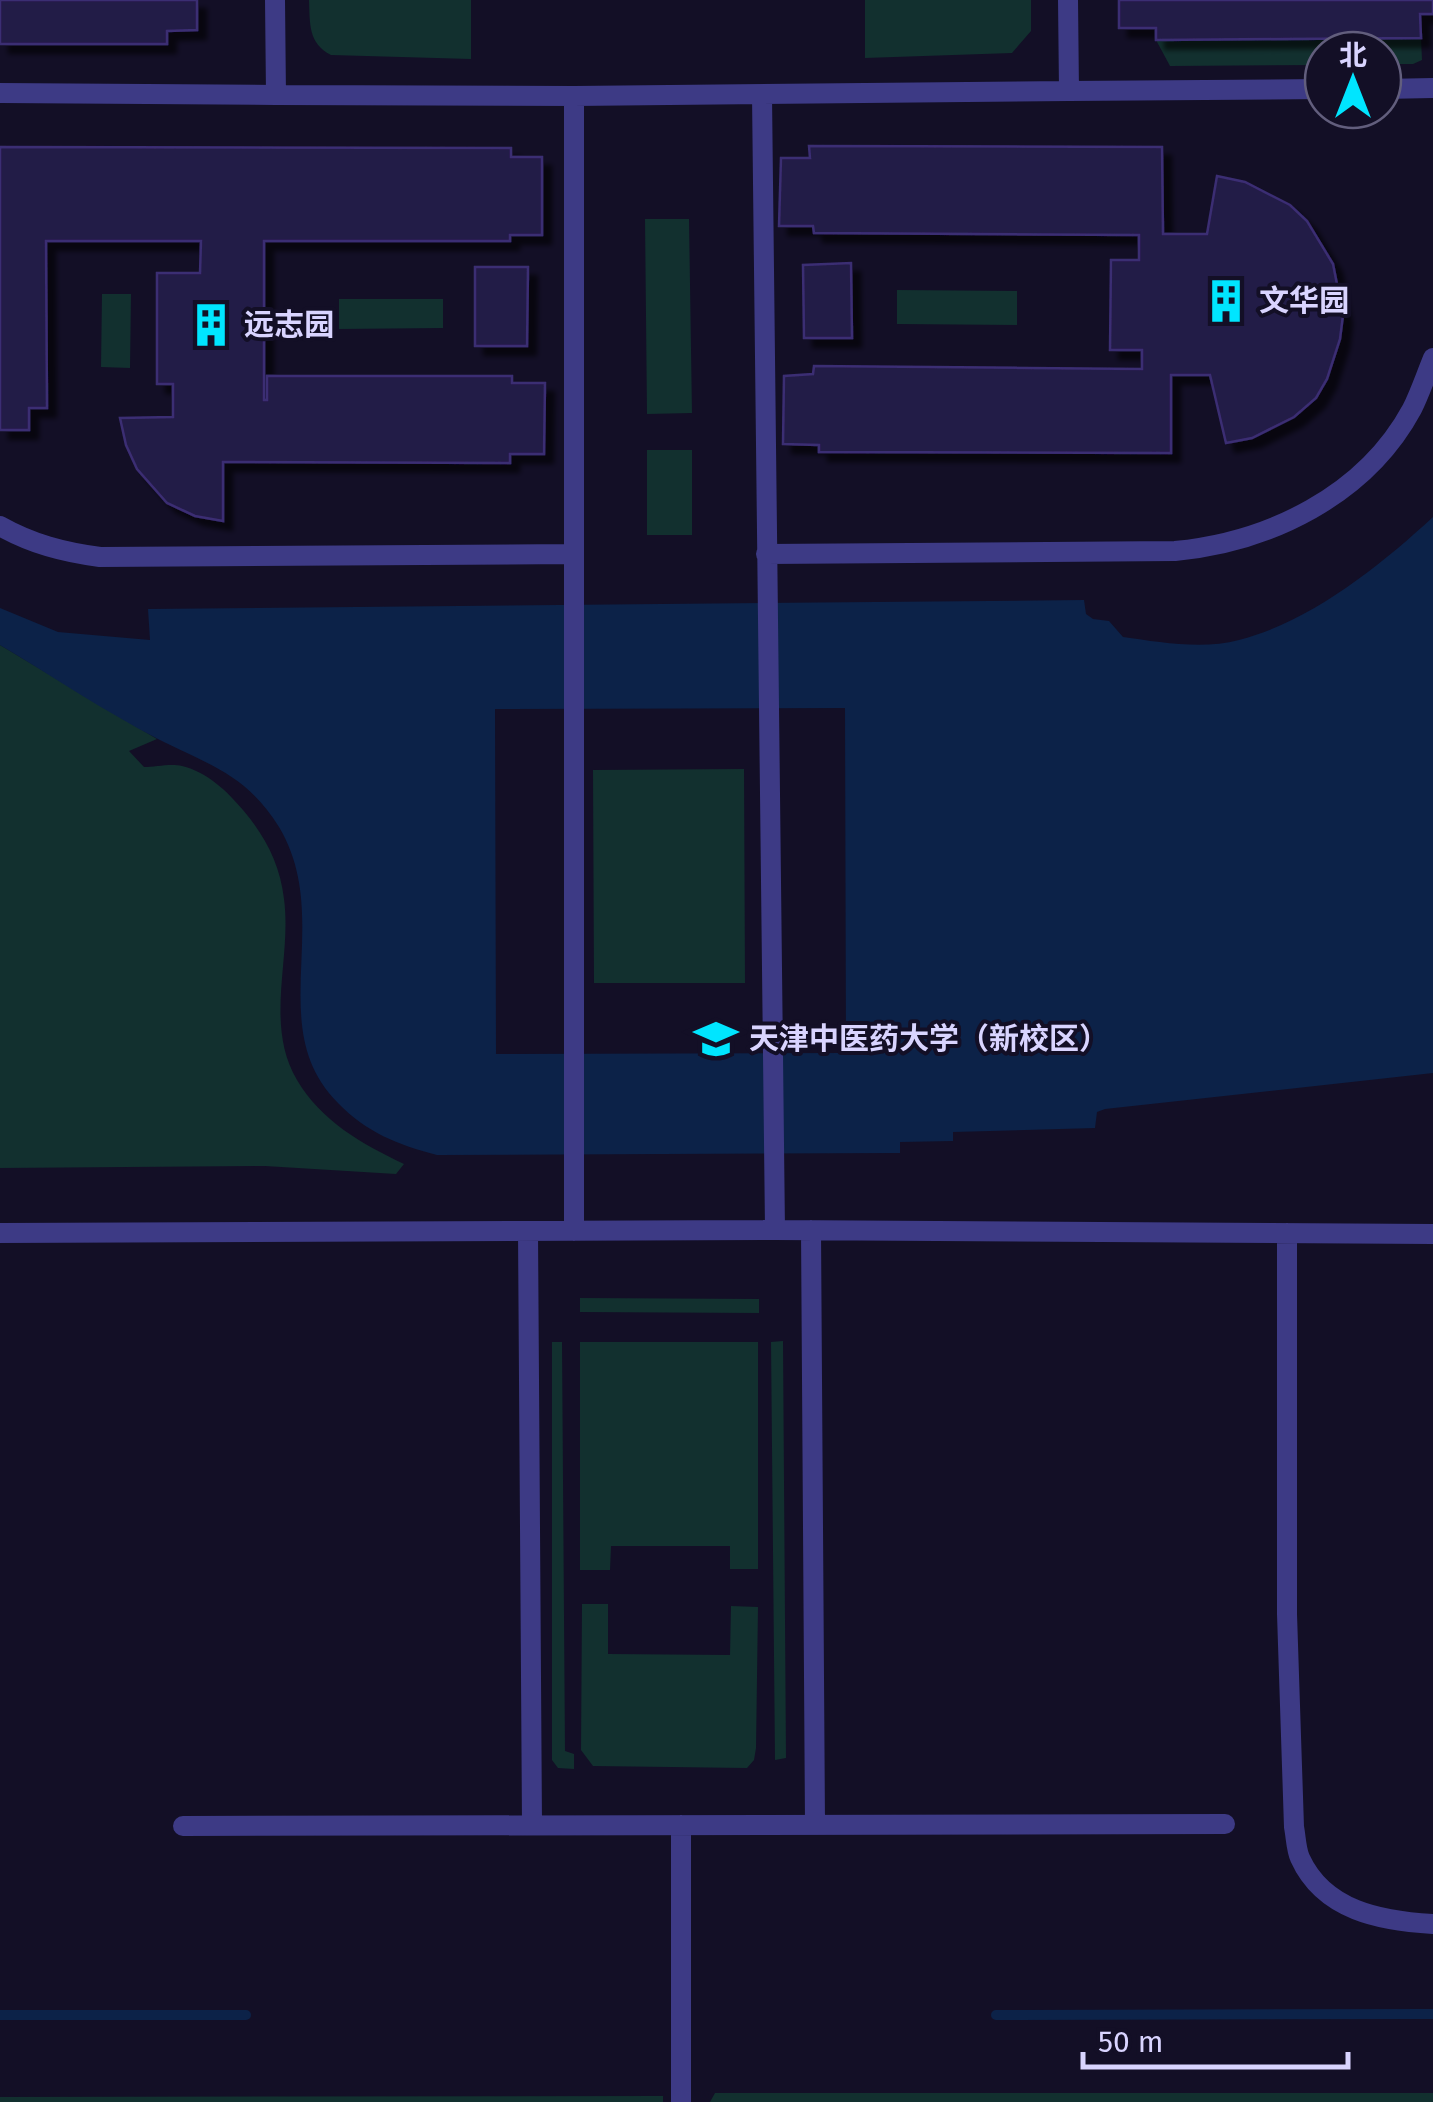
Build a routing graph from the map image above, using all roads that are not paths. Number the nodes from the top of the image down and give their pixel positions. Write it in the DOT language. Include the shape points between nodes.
graph roads {
  1 [pos="275,0"];
  2 [pos="1068,0"];
  3 [pos="1433,88"];
  4 [pos="1303,89"];
  5 [pos="1403,89"];
  6 [pos="1069,91"];
  7 [pos="0,93"];
  8 [pos="276,95"];
  9 [pos="762,95"];
  10 [pos="574,96"];
  11 [pos="1433,358"];
  12 [pos="0,526"];
  13 [pos="573,554"];
  14 [pos="766,554"];
  15 [pos="774,1230"];
  16 [pos="811,1230"];
  17 [pos="528,1231"];
  18 [pos="574,1231"];
  19 [pos="1287,1233"];
  20 [pos="0,1234"];
  21 [pos="1433,1234"];
  22 [pos="1225,1824"];
  23 [pos="682,1825"];
  24 [pos="816,1825"];
  25 [pos="183,1826"];
  26 [pos="532,1826"];
  27 [pos="1433,1924"];
  28 [pos="682,2102"];
  1 -- 8 [label="lane"];
  2 -- 6 [label="lane"];
  3 -- 5 [label="lane"];
  4 -- 6 [label="lane"];
  6 -- 9 [label="lane"];
  7 -- 8 [label="lane"];
  8 -- 10 [label="lane"];
  9 -- 10 [label="lane"];
  9 -- 14 [label="lane"];
  10 -- 13 [label="lane"];
  11 -- 14 [label="lane" via="1411,410 1340,492 1307,514 1209,548"];
  12 -- 13 [label="lane" via="26,541 100,557"];
  13 -- 18 [label="lane"];
  14 -- 15 [label="lane"];
  15 -- 16 [label="lane"];
  15 -- 18 [label="lane"];
  16 -- 19 [label="lane"];
  16 -- 24 [label="lane"];
  17 -- 18 [label="lane"];
  17 -- 20 [label="lane"];
  17 -- 26 [label="lane"];
  19 -- 21 [label="lane"];
  19 -- 27 [label="lane" via="1287,1614 1300,1858 1348,1910"];
  22 -- 24 [label="lane"];
  23 -- 24 [label="lane"];
  23 -- 26 [label="lane"];
  23 -- 28 [label="lane"];
  25 -- 26 [label="lane"];
}
